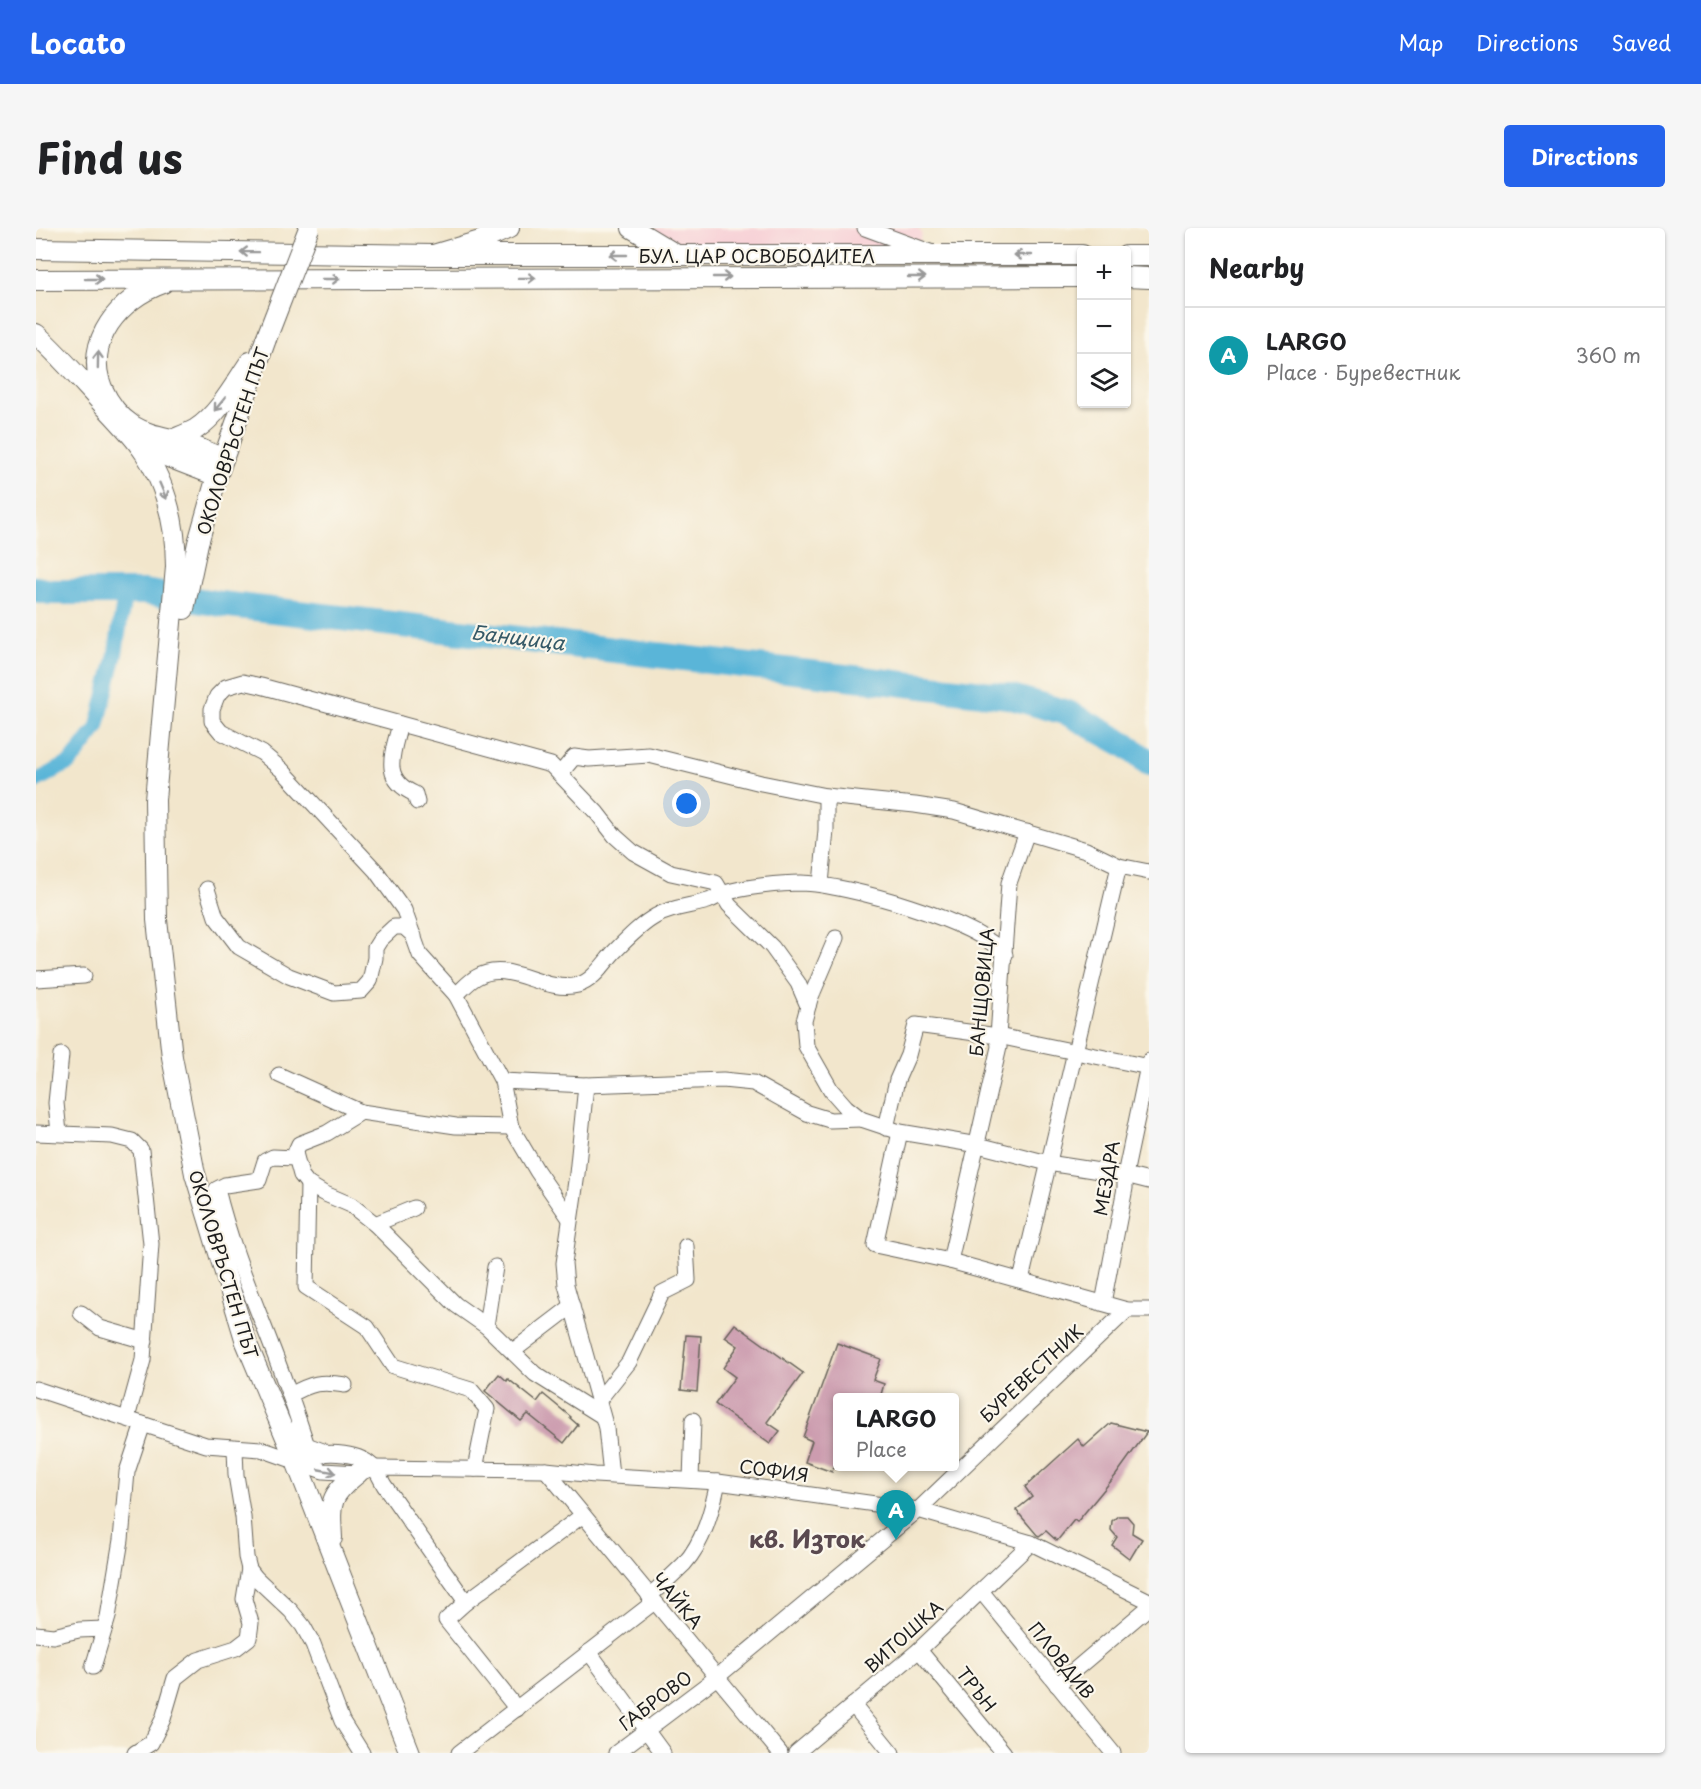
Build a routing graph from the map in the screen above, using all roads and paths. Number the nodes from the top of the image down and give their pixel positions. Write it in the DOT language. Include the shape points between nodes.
graph roads {
  1 [pos="309,228"];
  2 [pos="509,228"];
  3 [pos="873,229"];
  4 [pos="637,230"];
  5 [pos="36,249"];
  6 [pos="433,255"];
  7 [pos="678,255"];
  8 [pos="937,255"];
  9 [pos="1077,255"];
  10 [pos="1131,256"];
  11 [pos="1149,256"];
  12 [pos="1077,277"];
  13 [pos="1131,278"];
  14 [pos="1149,278"];
  15 [pos="174,279"];
  16 [pos="36,280"];
  17 [pos="36,334"];
  18 [pos="266,339"];
  19 [pos="174,439"];
  20 [pos="140,446"];
  21 [pos="220,467"];
  22 [pos="171,658"];
  23 [pos="400,724"];
  24 [pos="560,774"];
  25 [pos="826,796"];
  26 [pos="417,802"];
  27 [pos="1027,832"];
  28 [pos="1119,866"];
  29 [pos="1149,872"];
  30 [pos="821,884"];
  31 [pos="207,889"];
  32 [pos="722,894"];
  33 [pos="414,936"];
  34 [pos="837,938"];
  35 [pos="1005,955"];
  36 [pos="84,976"];
  37 [pos="36,979"];
  38 [pos="456,995"];
  39 [pos="808,1006"];
  40 [pos="998,1036"];
  41 [pos="1074,1052"];
  42 [pos="61,1055"];
  43 [pos="1148,1065"];
  44 [pos="279,1075"];
  45 [pos="502,1081"];
  46 [pos="586,1085"];
  47 [pos="361,1112"];
  48 [pos="861,1119"];
  49 [pos="511,1127"];
  50 [pos="893,1130"];
  51 [pos="36,1132"];
  52 [pos="59,1133"];
  53 [pos="978,1146"];
  54 [pos="295,1158"];
  55 [pos="1048,1163"];
  56 [pos="1125,1175"];
  57 [pos="1149,1181"];
  58 [pos="308,1184"];
  59 [pos="414,1208"];
  60 [pos="570,1220"];
  61 [pos="375,1224"];
  62 [pos="687,1246"];
  63 [pos="950,1261"];
  64 [pos="495,1267"];
  65 [pos="1021,1280"];
  66 [pos="1103,1303"];
  67 [pos="572,1306"];
  68 [pos="1127,1310"];
  69 [pos="1149,1310"];
  70 [pos="81,1313"];
  71 [pos="486,1326"];
  72 [pos="145,1341"];
  73 [pos="513,1351"];
  74 [pos="345,1385"];
  75 [pos="36,1389"];
  76 [pos="290,1395"];
  77 [pos="600,1408"];
  78 [pos="127,1418"];
  79 [pos="693,1419"];
  80 [pos="143,1424"];
  81 [pos="235,1448"];
  82 [pos="309,1454"];
  83 [pos="475,1469"];
  84 [pos="366,1470"];
  85 [pos="546,1470"];
  86 [pos="959,1471"];
  87 [pos="959,1471"];
  88 [pos="611,1475"];
  89 [pos="691,1480"];
  90 [pos="718,1482"];
  91 [pos="918,1510"];
  92 [pos="583,1515"];
  93 [pos="1031,1543"];
  94 [pos="333,1552"];
  95 [pos="249,1569"];
  96 [pos="981,1591"];
  97 [pos="652,1599"];
  98 [pos="1149,1601"];
  99 [pos="466,1602"];
  100 [pos="1149,1607"];
  101 [pos="104,1629"];
  102 [pos="36,1634"];
  103 [pos="919,1650"];
  104 [pos="589,1652"];
  105 [pos="93,1667"];
  106 [pos="717,1677"];
  107 [pos="1057,1684"];
  108 [pos="854,1705"];
  109 [pos="517,1709"];
  110 [pos="646,1730"];
  111 [pos="135,1753"];
  112 [pos="362,1753"];
  113 [pos="410,1753"];
  114 [pos="459,1753"];
  115 [pos="616,1753"];
  116 [pos="663,1753"];
  117 [pos="780,1753"];
  118 [pos="796,1753"];
  119 [pos="892,1753"];
  120 [pos="1004,1753"];
  121 [pos="1113,1753"];
  1 -- 18 [label="main road, ОКОЛОВРЪСТЕН ПЪТ, bridge"];
  2 -- 6 [label="main road"];
  3 -- 8 [label="street"];
  4 -- 7 [label="main road"];
  6 -- 5 [label="main road, БУЛ. ЦАР ОСВОБОДИТЕЛ, one-way"];
  7 -- 6 [label="main road, БУЛ. ЦАР ОСВОБОДИТЕЛ, one-way"];
  7 -- 8 [label="main road, БУЛ. ЦАР ОСВОБОДИТЕЛ"];
  9 -- 8 [label="main road, БУЛ. ЦАР ОСВОБОДИТЕЛ, one-way"];
  10 -- 11 [label="main road"];
  15 -- 12 [label="main road, БУЛ. ЦАР ОСВОБОДИТЕЛ, one-way"];
  13 -- 14 [label="main road"];
  16 -- 15 [label="main road, БУЛ. ЦАР ОСВОБОДИТЕЛ, one-way"];
  19 -- 15 [label="main road, one-way" via="151,435 118,414 106,398 97,362 100,340 119,310 148,288"];
  17 -- 20 [label="main road"];
  18 -- 19 [label="main road, one-way" via="210,416 196,429"];
  18 -- 21 [label="main road, ОКОЛОВРЪСТЕН ПЪТ"];
  19 -- 21 [label="main road"];
  20 -- 21 [label="main road"];
  20 -- 22 [label="main road, one-way" via="164,492 176,539"];
  21 -- 22 [label="main road, ОКОЛОВРЪСТЕН ПЪТ"];
  22 -- 82 [label="main road, ОКОЛОВРЪСТЕН ПЪТ" via="155,800 157,920 172,1057 195,1174 246,1342 281,1427"];
  23 -- 24 [label="street" via="551,765"];
  23 -- 26 [label="street" via="392,761 393,778 415,794"];
  23 -- 33 [label="street" via="243,682 226,687 212,709 212,721 220,732 262,753 282,770 370,864 404,910"];
  24 -- 25 [label="street" via="574,757 648,755"];
  24 -- 32 [label="street" via="633,852 671,873 716,883"];
  25 -- 27 [label="street" via="954,811"];
  25 -- 30 [label="street"];
  27 -- 28 [label="street" via="1086,850"];
  27 -- 35 [label="street, БАНЩОВИЦА" via="1009,883"];
  28 -- 29 [label="street"];
  28 -- 41 [label="street"];
  30 -- 32 [label="street" via="745,888"];
  30 -- 35 [label="street" via="954,923 998,947"];
  31 -- 33 [label="street" via="216,916 239,947 289,976 334,993 361,991 370,981 375,948 386,932 404,927"];
  32 -- 38 [label="street" via="657,915 580,985 562,988 500,970 475,978"];
  32 -- 39 [label="street" via="772,947 798,983"];
  33 -- 38 [label="street" via="420,955"];
  34 -- 39 [label="street"];
  35 -- 40 [label="street, БАНЩОВИЦА"];
  36 -- 37 [label="street"];
  38 -- 45 [label="street"];
  39 -- 48 [label="street" via="804,1020 806,1046 831,1090"];
  40 -- 41 [label="street"];
  40 -- 50 [label="street" via="916,1025 897,1080"];
  40 -- 53 [label="street, БАНЩОВИЦА"];
  41 -- 43 [label="street"];
  41 -- 55 [label="street"];
  42 -- 52 [label="street" via="56,1102"];
  43 -- 56 [label="street, МЕЗДРА"];
  44 -- 47 [label="street"];
  45 -- 46 [label="street"];
  45 -- 49 [label="street"];
  46 -- 48 [label="street" via="723,1080 753,1083 807,1113 830,1119"];
  46 -- 60 [label="street"];
  47 -- 49 [label="street" via="456,1126"];
  47 -- 54 [label="street" via="327,1133 299,1144"];
  48 -- 50 [label="street"];
  49 -- 60 [label="street"];
  50 -- 53 [label="street"];
  50 -- 63 [label="street" via="875,1245"];
  51 -- 52 [label="street"];
  52 -- 72 [label="street" via="112,1136 132,1141 141,1150 151,1244"];
  53 -- 55 [label="street"];
  53 -- 63 [label="street, БАНЩОВИЦА"];
  54 -- 58 [label="street"];
  54 -- 76 [label="street" via="273,1157 265,1161 259,1180 217,1189 243,1275"];
  55 -- 56 [label="street"];
  55 -- 65 [label="street"];
  56 -- 57 [label="street"];
  56 -- 66 [label="street, МЕЗДРА"];
  58 -- 61 [label="street" via="351,1204"];
  58 -- 83 [label="street" via="306,1287 367,1327 393,1366 471,1390 487,1409"];
  59 -- 61 [label="street"];
  60 -- 67 [label="street" via="564,1263"];
  61 -- 71 [label="street" via="456,1305"];
  62 -- 77 [label="street" via="687,1280 662,1293 629,1362"];
  63 -- 65 [label="street"];
  64 -- 71 [label="street"];
  65 -- 66 [label="street"];
  66 -- 68 [label="street"];
  67 -- 73 [label="street"];
  67 -- 77 [label="street"];
  68 -- 69 [label="street"];
  68 -- 87 [label="street, БУРЕВЕСТНИК"];
  70 -- 72 [label="street" via="100,1328"];
  71 -- 73 [label="street"];
  72 -- 78 [label="street"];
  73 -- 77 [label="street" via="535,1374"];
  74 -- 76 [label="street" via="313,1383"];
  75 -- 78 [label="street"];
  76 -- 82 [label="street"];
  77 -- 88 [label="street"];
  78 -- 80 [label="street"];
  79 -- 89 [label="street"];
  80 -- 81 [label="street" via="206,1445"];
  80 -- 101 [label="street" via="127,1472 121,1540"];
  81 -- 82 [label="street"];
  81 -- 95 [label="street"];
  82 -- 84 [label="street" via="356,1457"];
  82 -- 84 [label="street, СОФИЯ, one-way" via="323,1471"];
  82 -- 94 [label="main road"];
  83 -- 84 [label="street, СОФИЯ"];
  83 -- 85 [label="street, СОФИЯ"];
  84 -- 94 [label="main road" via="340,1488 335,1497 331,1510"];
  84 -- 99 [label="street" via="384,1485"];
  85 -- 88 [label="street, СОФИЯ"];
  85 -- 92 [label="street, ЧАЙКА"];
  86 -- 91 [label="street, БУРЕВЕСТНИК"];
  88 -- 89 [label="street, СОФИЯ"];
  89 -- 90 [label="street, СОФИЯ"];
  90 -- 91 [label="street, СОФИЯ"];
  90 -- 97 [label="street" via="712,1513 686,1562"];
  91 -- 93 [label="street, СОФИЯ"];
  91 -- 106 [label="street, БУРЕВЕСТНИК"];
  92 -- 97 [label="street, ЧАЙКА"];
  92 -- 99 [label="street"];
  93 -- 96 [label="street, ВИТОШКА"];
  93 -- 98 [label="street, СОФИЯ"];
  94 -- 113 [label="main road"];
  95 -- 111 [label="street" via="244,1599 251,1623 249,1638 237,1648 198,1660 175,1678 151,1743"];
  95 -- 112 [label="street" via="303,1626 342,1721"];
  96 -- 103 [label="street, ВИТОШКА"];
  96 -- 107 [label="street, ПЛОВДИВ"];
  97 -- 104 [label="street"];
  97 -- 106 [label="street, ЧАЙКА"];
  99 -- 109 [label="street" via="446,1620"];
  100 -- 107 [label="street"];
  101 -- 102 [label="street" via="52,1636"];
  101 -- 105 [label="street"];
  103 -- 108 [label="street, ВИТОШКА"];
  103 -- 120 [label="street, ТРЪН"];
  104 -- 109 [label="street"];
  104 -- 110 [label="street"];
  106 -- 110 [label="street, ГАБРОВО"];
  106 -- 117 [label="street, ЧАЙКА"];
  107 -- 121 [label="street, ПЛОВДИВ"];
  108 -- 118 [label="street, ВИТОШКА"];
  108 -- 119 [label="street"];
  109 -- 114 [label="street"];
  110 -- 115 [label="street, ГАБРОВО"];
  110 -- 116 [label="street"];
}
